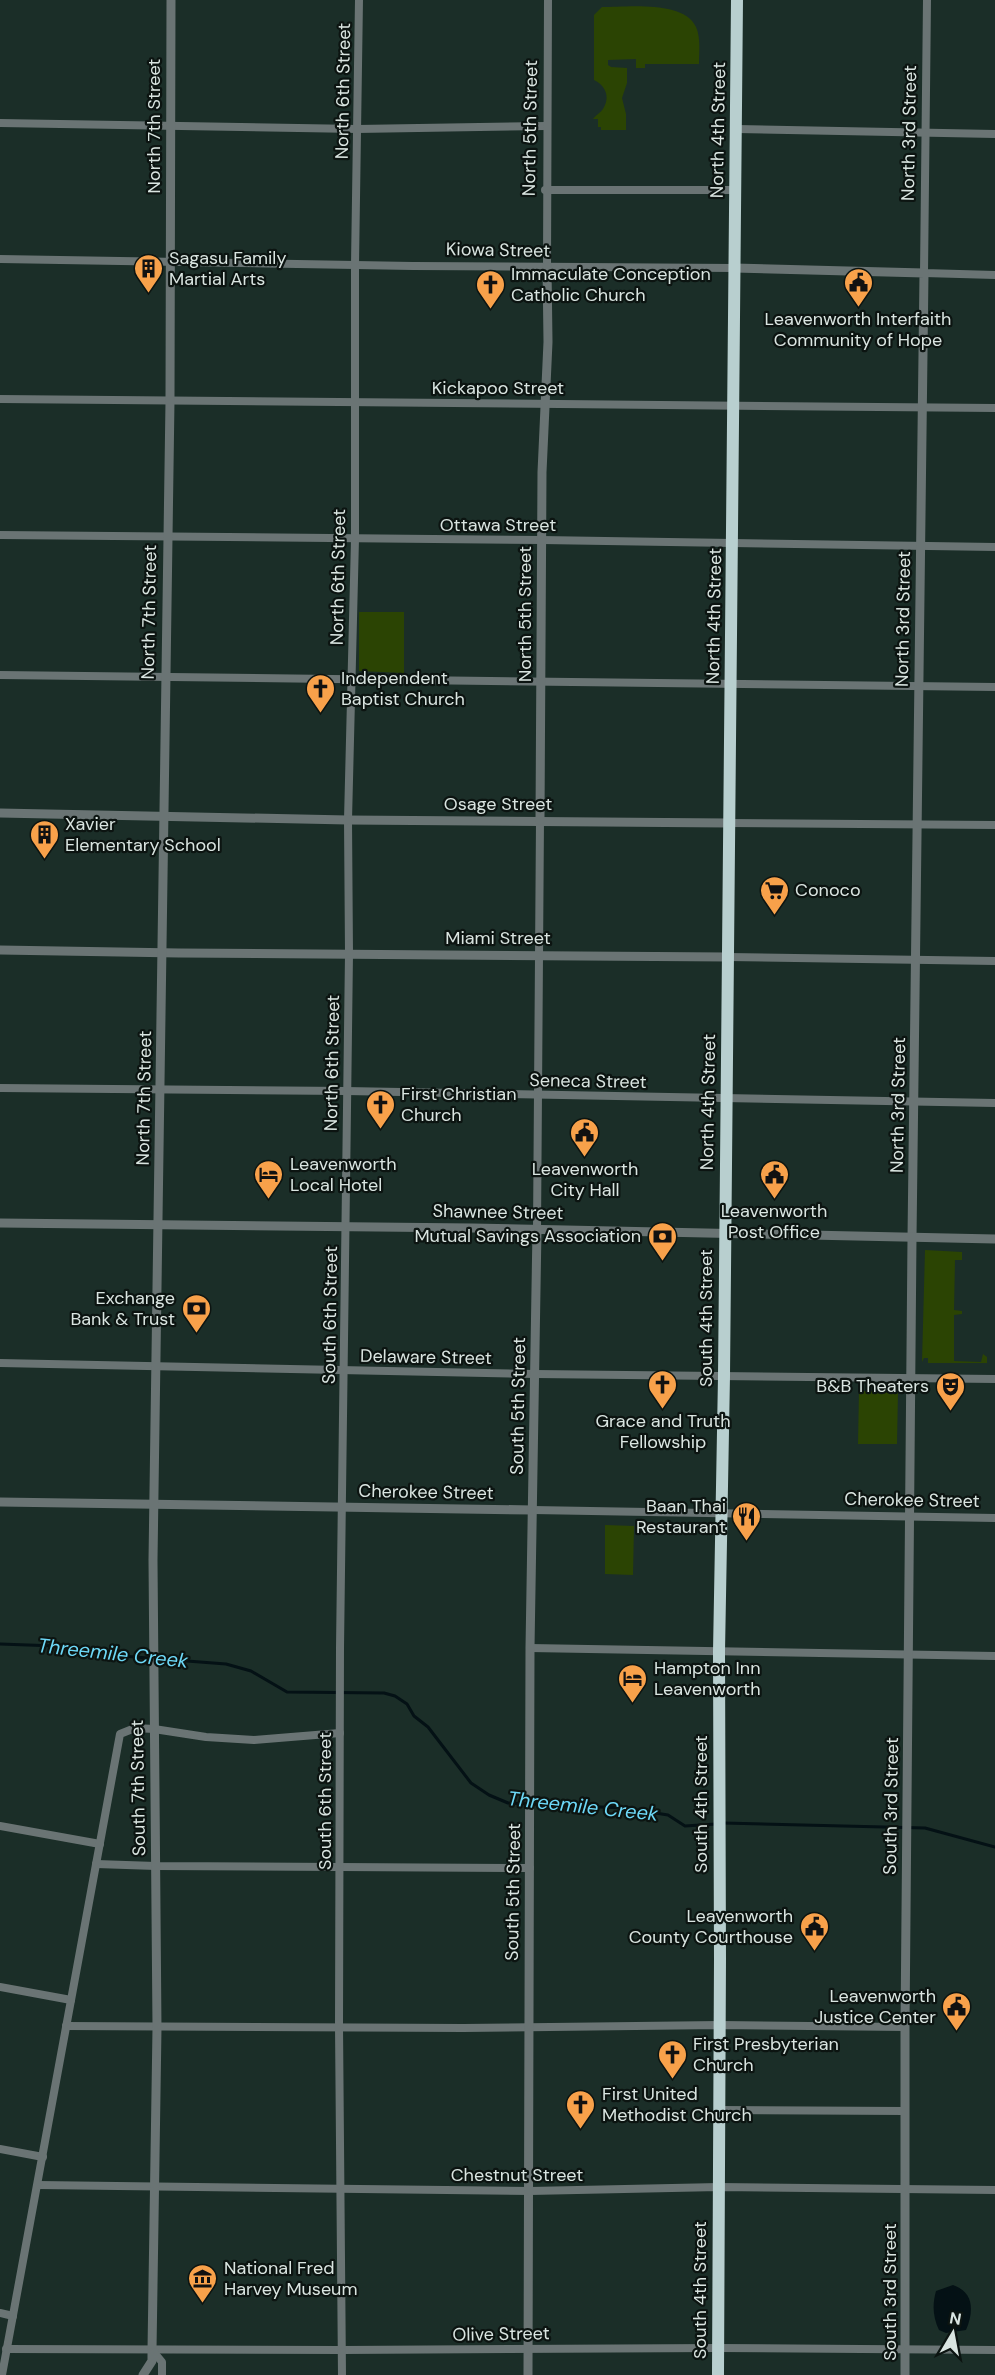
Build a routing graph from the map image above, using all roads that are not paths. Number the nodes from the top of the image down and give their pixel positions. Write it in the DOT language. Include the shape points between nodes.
graph roads {
  1 [pos="171,0"];
  2 [pos="359,0"];
  3 [pos="548,0"];
  4 [pos="737,0"];
  5 [pos="927,0"];
  6 [pos="0,123"];
  7 [pos="170,125"];
  8 [pos="546,126"];
  9 [pos="357,129"];
  10 [pos="737,129"];
  11 [pos="926,134"];
  12 [pos="995,134"];
  13 [pos="545,190"];
  14 [pos="736,190"];
  15 [pos="0,259"];
  16 [pos="170,262"];
  17 [pos="355,265"];
  18 [pos="547,267"];
  19 [pos="734,268"];
  20 [pos="924,273"];
  21 [pos="995,275"];
  22 [pos="0,399"];
  23 [pos="170,401"];
  24 [pos="354,403"];
  25 [pos="546,404"];
  26 [pos="732,405"];
  27 [pos="922,407"];
  28 [pos="995,408"];
  29 [pos="0,535"];
  30 [pos="167,536"];
  31 [pos="355,539"];
  32 [pos="542,540"];
  33 [pos="733,543"];
  34 [pos="920,546"];
  35 [pos="995,547"];
  36 [pos="0,675"];
  37 [pos="165,677"];
  38 [pos="351,679"];
  39 [pos="541,681"];
  40 [pos="731,684"];
  41 [pos="918,686"];
  42 [pos="995,687"];
  43 [pos="0,813"];
  44 [pos="162,816"];
  45 [pos="348,820"];
  46 [pos="540,820"];
  47 [pos="728,823"];
  48 [pos="918,824"];
  49 [pos="995,825"];
  50 [pos="0,950"];
  51 [pos="161,953"];
  52 [pos="349,954"];
  53 [pos="541,955"];
  54 [pos="728,957"];
  55 [pos="916,960"];
  56 [pos="995,961"];
  57 [pos="0,1088"];
  58 [pos="160,1090"];
  59 [pos="346,1091"];
  60 [pos="540,1096"];
  61 [pos="726,1097"];
  62 [pos="915,1103"];
  63 [pos="995,1103"];
  64 [pos="0,1223"];
  65 [pos="159,1225"];
  66 [pos="346,1227"];
  67 [pos="537,1229"];
  68 [pos="724,1233"];
  69 [pos="912,1238"];
  70 [pos="995,1239"];
  71 [pos="0,1363"];
  72 [pos="156,1366"];
  73 [pos="344,1370"];
  74 [pos="535,1374"];
  75 [pos="724,1376"];
  76 [pos="911,1378"];
  77 [pos="995,1379"];
  78 [pos="0,1502"];
  79 [pos="154,1504"];
  80 [pos="343,1507"];
  81 [pos="533,1510"];
  82 [pos="721,1512"];
  83 [pos="911,1518"];
  84 [pos="995,1518"];
  85 [pos="530,1648"];
  86 [pos="718,1652"];
  87 [pos="910,1655"];
  88 [pos="995,1656"];
  89 [pos="154,1729"];
  90 [pos="340,1733"];
  91 [pos="0,1826"];
  92 [pos="100,1844"];
  93 [pos="96,1864"];
  94 [pos="156,1866"];
  95 [pos="339,1867"];
  96 [pos="530,1868"];
  97 [pos="0,1987"];
  98 [pos="71,2000"];
  99 [pos="720,2025"];
  100 [pos="66,2026"];
  101 [pos="339,2026"];
  102 [pos="528,2027"];
  103 [pos="905,2027"];
  104 [pos="157,2028"];
  105 [pos="718,2110"];
  106 [pos="905,2111"];
  107 [pos="0,2150"];
  108 [pos="43,2157"];
  109 [pos="38,2185"];
  110 [pos="719,2187"];
  111 [pos="154,2188"];
  112 [pos="341,2188"];
  113 [pos="907,2190"];
  114 [pos="995,2190"];
  115 [pos="530,2191"];
  116 [pos="0,2313"];
  117 [pos="13,2316"];
  118 [pos="528,2348"];
  119 [pos="718,2348"];
  120 [pos="6,2349"];
  121 [pos="152,2350"];
  122 [pos="342,2350"];
  123 [pos="995,2350"];
  124 [pos="905,2351"];
  125 [pos="2,2375"];
  126 [pos="143,2375"];
  127 [pos="162,2375"];
  128 [pos="342,2375"];
  129 [pos="528,2375"];
  130 [pos="717,2375"];
  131 [pos="905,2375"];
  1 -- 7 [label="street, North 7th Street"];
  2 -- 9 [label="street, North 6th Street"];
  3 -- 8 [label="street, North 5th Street"];
  4 -- 10 [label="highway, North 4th Street"];
  5 -- 11 [label="street, North 3rd Street"];
  6 -- 7 [label="street"];
  7 -- 9 [label="street"];
  7 -- 16 [label="street, North 7th Street"];
  8 -- 9 [label="street"];
  8 -- 13 [label="street, North 5th Street"];
  9 -- 17 [label="street, North 6th Street"];
  10 -- 11 [label="street"];
  10 -- 14 [label="highway, North 4th Street"];
  11 -- 12 [label="street"];
  11 -- 20 [label="street, North 3rd Street"];
  13 -- 14 [label="street"];
  13 -- 18 [label="street, North 5th Street"];
  14 -- 19 [label="highway, North 4th Street"];
  15 -- 16 [label="street, Kiowa Street"];
  16 -- 17 [label="street, Kiowa Street"];
  16 -- 23 [label="street, North 7th Street"];
  17 -- 18 [label="street, Kiowa Street"];
  17 -- 24 [label="street, North 6th Street"];
  18 -- 19 [label="street, Kiowa Street"];
  18 -- 25 [label="street, North 5th Street"];
  19 -- 20 [label="street, Kiowa Street"];
  19 -- 26 [label="highway, North 4th Street"];
  20 -- 21 [label="street, Kiowa Street"];
  20 -- 27 [label="street, North 3rd Street"];
  22 -- 23 [label="street, Kickapoo Street"];
  23 -- 24 [label="street, Kickapoo Street"];
  23 -- 30 [label="street, North 7th Street"];
  24 -- 25 [label="street, Kickapoo Street"];
  24 -- 31 [label="street, North 6th Street"];
  25 -- 26 [label="street, Kickapoo Street"];
  25 -- 32 [label="street, North 5th Street"];
  26 -- 27 [label="street, Kickapoo Street"];
  26 -- 33 [label="highway, North 4th Street"];
  27 -- 28 [label="street, Kickapoo Street"];
  27 -- 34 [label="street, North 3rd Street"];
  29 -- 30 [label="street, Ottawa Street"];
  30 -- 31 [label="street, Ottawa Street"];
  30 -- 37 [label="street, North 7th Street"];
  31 -- 32 [label="street, Ottawa Street"];
  31 -- 38 [label="street, North 6th Street"];
  32 -- 33 [label="street, Ottawa Street"];
  32 -- 39 [label="street, North 5th Street"];
  33 -- 34 [label="street, Ottawa Street"];
  33 -- 40 [label="highway, North 4th Street"];
  34 -- 35 [label="street, Ottawa Street"];
  34 -- 41 [label="street, North 3rd Street"];
  36 -- 37 [label="street"];
  37 -- 38 [label="street"];
  37 -- 44 [label="street, North 7th Street"];
  38 -- 39 [label="street"];
  38 -- 45 [label="street, North 6th Street"];
  39 -- 40 [label="street"];
  39 -- 46 [label="street, North 5th Street"];
  40 -- 41 [label="street"];
  40 -- 47 [label="highway, North 4th Street"];
  41 -- 42 [label="street"];
  41 -- 48 [label="street, North 3rd Street"];
  43 -- 44 [label="street, Osage Street"];
  44 -- 45 [label="street, Osage Street"];
  44 -- 51 [label="street, North 7th Street"];
  45 -- 46 [label="street, Osage Street"];
  45 -- 52 [label="street, North 6th Street"];
  46 -- 47 [label="street, Osage Street"];
  46 -- 53 [label="street, North 5th Street"];
  47 -- 48 [label="street, Osage Street"];
  47 -- 54 [label="highway, North 4th Street"];
  48 -- 49 [label="street, Osage Street"];
  48 -- 55 [label="street, North 3rd Street"];
  50 -- 51 [label="street, Miami Street"];
  51 -- 52 [label="street, Miami Street"];
  51 -- 58 [label="street, North 7th Street"];
  52 -- 53 [label="street, Miami Street"];
  52 -- 59 [label="street, North 6th Street"];
  53 -- 54 [label="street, Miami Street"];
  53 -- 60 [label="street, North 5th Street"];
  54 -- 55 [label="street, Miami Street"];
  54 -- 61 [label="highway, North 4th Street"];
  55 -- 56 [label="street, Miami Street"];
  55 -- 62 [label="street, North 3rd Street"];
  57 -- 58 [label="street, Seneca Street"];
  58 -- 59 [label="street, Seneca Street"];
  58 -- 65 [label="street, North 7th Street"];
  59 -- 60 [label="street, Seneca Street"];
  59 -- 66 [label="street, North 6th Street"];
  60 -- 61 [label="street, Seneca Street"];
  60 -- 67 [label="street, North 5th Street"];
  61 -- 62 [label="street, Seneca Street"];
  61 -- 68 [label="highway, North 4th Street"];
  62 -- 63 [label="street, Seneca Street"];
  62 -- 69 [label="street, North 3rd Street"];
  64 -- 65 [label="street, Shawnee Street"];
  65 -- 66 [label="street, Shawnee Street"];
  65 -- 72 [label="street, South 7th Street"];
  66 -- 67 [label="street, Shawnee Street"];
  66 -- 73 [label="street, South 6th Street"];
  67 -- 68 [label="street, Shawnee Street"];
  67 -- 74 [label="street, South 5th Street"];
  68 -- 69 [label="street, Shawnee Street"];
  68 -- 75 [label="highway, South 4th Street"];
  69 -- 70 [label="street, Shawnee Street"];
  69 -- 76 [label="street, South 3rd Street"];
  71 -- 72 [label="street, Delaware Street"];
  72 -- 73 [label="street, Delaware Street"];
  72 -- 79 [label="street, South 7th Street"];
  73 -- 74 [label="street, Delaware Street"];
  73 -- 80 [label="street, South 6th Street"];
  74 -- 75 [label="street, Delaware Street"];
  74 -- 81 [label="street, South 5th Street"];
  75 -- 76 [label="street, Delaware Street"];
  75 -- 82 [label="highway, South 4th Street"];
  76 -- 77 [label="street, Delaware Street"];
  76 -- 83 [label="street, South 3rd Street"];
  78 -- 79 [label="street, Cherokee Street"];
  79 -- 80 [label="street, Cherokee Street"];
  79 -- 89 [label="street, South 7th Street"];
  80 -- 81 [label="street, Cherokee Street"];
  80 -- 90 [label="street, South 6th Street"];
  81 -- 82 [label="street, Cherokee Street"];
  81 -- 85 [label="street, South 5th Street"];
  82 -- 83 [label="street, Cherokee Street"];
  82 -- 86 [label="highway, South 4th Street"];
  83 -- 84 [label="street, Cherokee Street"];
  83 -- 87 [label="street, South 3rd Street"];
  85 -- 86 [label="street"];
  85 -- 96 [label="street, South 5th Street"];
  86 -- 87 [label="street"];
  86 -- 99 [label="highway, South 4th Street"];
  87 -- 88 [label="street"];
  87 -- 103 [label="street, South 3rd Street"];
  89 -- 90 [label="street" via="254,1740"];
  89 -- 92 [label="street" via="135,1728 120,1734"];
  89 -- 94 [label="street, South 7th Street"];
  90 -- 95 [label="street, South 6th Street"];
  91 -- 92 [label="street"];
  92 -- 93 [label="street"];
  93 -- 94 [label="street"];
  93 -- 98 [label="street"];
  94 -- 95 [label="street"];
  94 -- 104 [label="street, South 7th Street"];
  95 -- 96 [label="street"];
  95 -- 101 [label="street, South 6th Street"];
  96 -- 102 [label="street, South 5th Street"];
  97 -- 98 [label="street"];
  98 -- 100 [label="street"];
  99 -- 102 [label="street"];
  99 -- 103 [label="street"];
  99 -- 105 [label="highway, South 4th Street"];
  100 -- 104 [label="street"];
  100 -- 108 [label="street"];
  101 -- 102 [label="street"];
  101 -- 104 [label="street"];
  101 -- 112 [label="street, South 6th Street"];
  102 -- 115 [label="street, South 5th Street"];
  103 -- 106 [label="street, South 3rd Street"];
  104 -- 111 [label="street, South 7th Street"];
  105 -- 106 [label="street"];
  105 -- 110 [label="highway, South 4th Street"];
  106 -- 113 [label="street, South 3rd Street"];
  107 -- 108 [label="street"];
  108 -- 109 [label="street"];
  109 -- 111 [label="street, Chestnut Street"];
  109 -- 117 [label="street"];
  110 -- 113 [label="street, Chestnut Street"];
  110 -- 115 [label="street, Chestnut Street"];
  110 -- 119 [label="highway, South 4th Street"];
  111 -- 112 [label="street, Chestnut Street"];
  111 -- 121 [label="street, South 7th Street"];
  112 -- 115 [label="street, Chestnut Street"];
  112 -- 122 [label="street, South 6th Street"];
  113 -- 114 [label="street, Chestnut Street"];
  113 -- 124 [label="street, South 3rd Street"];
  115 -- 118 [label="street, South 5th Street"];
  116 -- 117 [label="street"];
  117 -- 120 [label="street"];
  118 -- 119 [label="street, Olive Street"];
  118 -- 122 [label="street, Olive Street"];
  118 -- 129 [label="street, South 5th Street"];
  119 -- 124 [label="street, Olive Street"];
  119 -- 130 [label="highway, South 4th Street"];
  120 -- 121 [label="street, Olive Street"];
  120 -- 125 [label="street"];
  121 -- 122 [label="street, Olive Street"];
  121 -- 126 [label="street, South 7th Street" via="152,2361"];
  121 -- 127 [label="street, South 7th Street" via="162,2362"];
  122 -- 128 [label="street, South 6th Street"];
  123 -- 124 [label="street, Olive Street"];
  124 -- 131 [label="street, South 3rd Street"];
}
